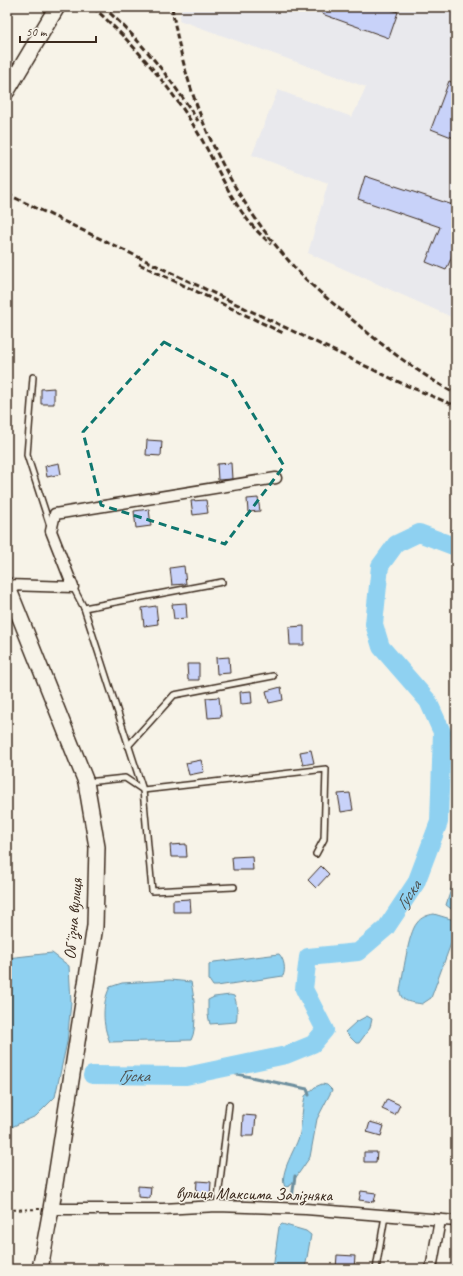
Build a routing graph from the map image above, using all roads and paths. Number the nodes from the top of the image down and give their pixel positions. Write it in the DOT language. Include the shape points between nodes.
graph roads {
  1 [pos="57,7"];
  2 [pos="7,91"];
  3 [pos="33,376"];
  4 [pos="276,478"];
  5 [pos="51,531"];
  6 [pos="222,582"];
  7 [pos="7,585"];
  8 [pos="73,587"];
  9 [pos="84,608"];
  10 [pos="273,676"];
  11 [pos="128,746"];
  12 [pos="86,782"];
  13 [pos="142,790"];
  14 [pos="316,854"];
  15 [pos="234,887"];
  16 [pos="229,1105"];
  17 [pos="217,1206"];
  18 [pos="51,1209"];
  19 [pos="7,1210"];
  20 [pos="385,1216"];
  21 [pos="440,1220"];
  22 [pos="456,1221"];
  23 [pos="40,1269"];
  24 [pos="376,1269"];
  25 [pos="431,1269"];
  1 -- 2 [label="street"];
  3 -- 5 [label="lane" via="27,455"];
  4 -- 5 [label="street" via="55,514"];
  5 -- 8 [label="street"];
  6 -- 9 [label="lane"];
  7 -- 8 [label="street"];
  7 -- 12 [label="street, Обʼїзна вулиця"];
  8 -- 9 [label="lane"];
  9 -- 11 [label="lane"];
  10 -- 11 [label="lane" via="174,695"];
  11 -- 13 [label="lane"];
  12 -- 13 [label="lane" via="125,778"];
  12 -- 18 [label="street, Обʼїзна вулиця" via="97,847 95,926"];
  13 -- 14 [label="lane" via="326,769 324,839"];
  13 -- 15 [label="lane" via="152,891"];
  16 -- 17 [label="lane"];
  17 -- 18 [label="street, вулиця Максима Залізняка" via="163,1209"];
  17 -- 20 [label="street, вулиця Максима Залізняка" via="306,1208"];
  18 -- 19 [label="path"];
  18 -- 23 [label="street, Обʼїзна вулиця"];
  20 -- 21 [label="street, вулиця Максима Залізняка"];
  20 -- 24 [label="lane"];
  21 -- 22 [label="street, вулиця Максима Залізняка"];
  21 -- 25 [label="street"];
}
